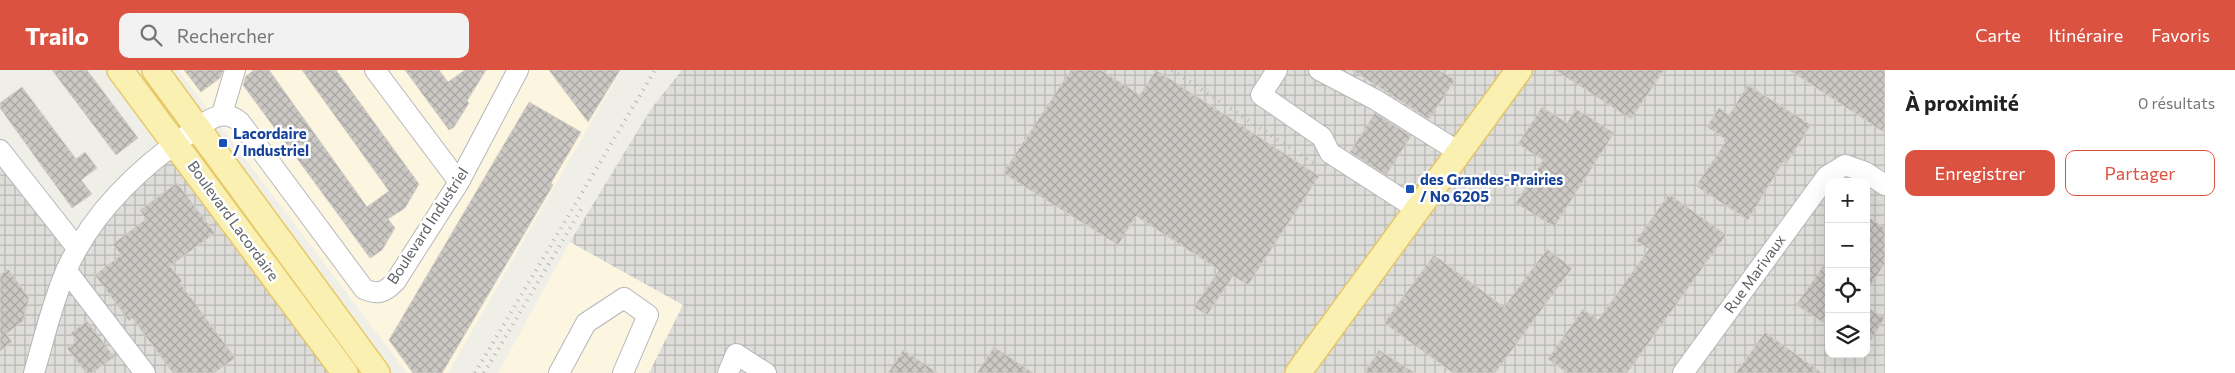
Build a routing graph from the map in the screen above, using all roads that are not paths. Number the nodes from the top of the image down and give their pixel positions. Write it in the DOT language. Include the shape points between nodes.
graph roads {
  1 [pos="120,70"];
  2 [pos="155,70"];
  3 [pos="235,70"];
  4 [pos="375,70"];
  5 [pos="518,70"];
  6 [pos="1277,70"];
  7 [pos="1319,70"];
  8 [pos="1519,70"];
  9 [pos="222,114"];
  10 [pos="197,128"];
  11 [pos="175,143"];
  12 [pos="0,150"];
  13 [pos="1459,152"];
  14 [pos="458,182"];
  15 [pos="1885,185"];
  16 [pos="1417,209"];
  17 [pos="77,248"];
  18 [pos="66,270"];
  19 [pos="34,373"];
  20 [pos="145,373"];
  21 [pos="345,373"];
  22 [pos="377,373"];
  23 [pos="559,373"];
  24 [pos="623,373"];
  25 [pos="728,373"];
  26 [pos="766,373"];
  27 [pos="1298,373"];
  28 [pos="1683,373"];
  1 -- 11 [label="main road, Boulevard Lacordaire"];
  2 -- 10 [label="main road, Boulevard Lacordaire"];
  3 -- 9 [label="street"];
  4 -- 14 [label="street"];
  5 -- 14 [label="street, Boulevard Industriel"];
  6 -- 16 [label="street" via="1262,95 1322,137 1330,154"];
  7 -- 13 [label="street" via="1376,100"];
  8 -- 13 [label="main road"];
  9 -- 10 [label="street"];
  9 -- 14 [label="street, Boulevard Industriel" via="240,122 364,289 375,293 386,291 394,282"];
  10 -- 11 [label="street"];
  10 -- 22 [label="main road, Boulevard Lacordaire"];
  11 -- 17 [label="street" via="113,200"];
  11 -- 21 [label="main road, Boulevard Lacordaire"];
  12 -- 17 [label="street"];
  13 -- 16 [label="main road"];
  15 -- 28 [label="street, Rue Marivaux" via="1865,172 1845,165 1827,176"];
  16 -- 27 [label="main road"];
  17 -- 18 [label="street"];
  18 -- 19 [label="street"];
  18 -- 20 [label="street"];
  23 -- 24 [label="street" via="586,323 624,298 648,315"];
  25 -- 26 [label="street" via="736,354"];
}
